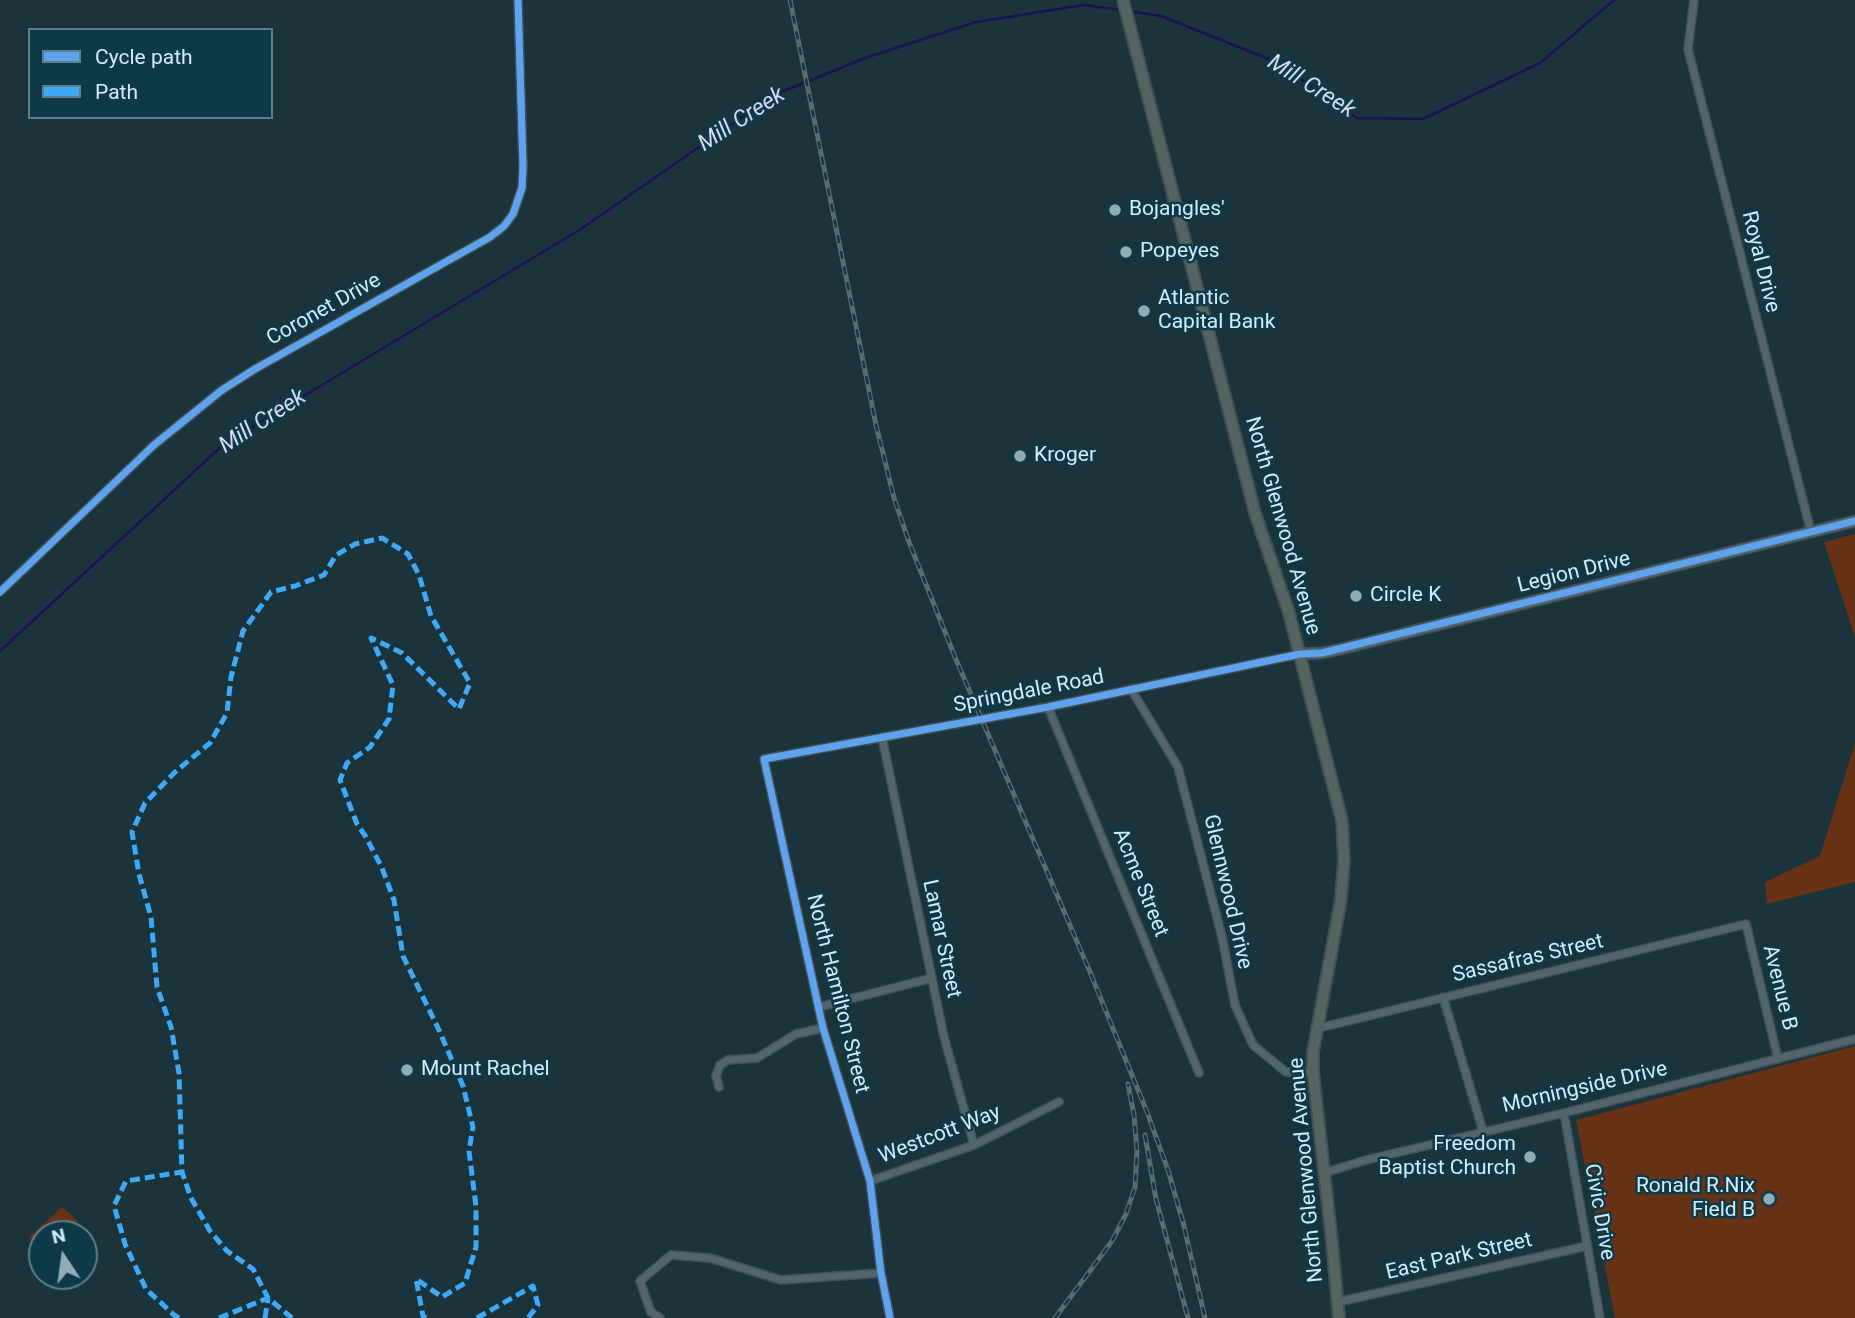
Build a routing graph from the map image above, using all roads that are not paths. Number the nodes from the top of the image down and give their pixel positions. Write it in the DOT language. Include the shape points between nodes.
graph roads {
  1 [pos="518,0"];
  2 [pos="1123,0"];
  3 [pos="1694,0"];
  4 [pos="1855,521"];
  5 [pos="1811,532"];
  6 [pos="0,592"];
  7 [pos="1300,654"];
  8 [pos="1131,689"];
  9 [pos="1048,707"];
  10 [pos="882,737"];
  11 [pos="765,760"];
  12 [pos="1746,924"];
  13 [pos="932,978"];
  14 [pos="1443,997"];
  15 [pos="819,1007"];
  16 [pos="823,1028"];
  17 [pos="1319,1028"];
  18 [pos="1855,1039"];
  19 [pos="1778,1059"];
  20 [pos="1313,1072"];
  21 [pos="1199,1073"];
  22 [pos="719,1087"];
  23 [pos="1059,1102"];
  24 [pos="1564,1113"];
  25 [pos="1483,1131"];
  26 [pos="974,1145"];
  27 [pos="1324,1173"];
  28 [pos="870,1181"];
  29 [pos="1587,1246"];
  30 [pos="881,1273"];
  31 [pos="1338,1302"];
  32 [pos="660,1318"];
  33 [pos="890,1318"];
  34 [pos="1339,1318"];
  35 [pos="1600,1318"];
  1 -- 6 [label="street, Coronet Drive" via="522,188 513,214 503,226 222,390 154,444"];
  2 -- 7 [label="main road, North Glenwood Avenue" via="1255,513"];
  3 -- 5 [label="street, Royal Drive" via="1688,49"];
  4 -- 5 [label="street, Legion Drive"];
  5 -- 7 [label="street, Legion Drive" via="1322,653"];
  7 -- 8 [label="street, Springdale Road"];
  7 -- 17 [label="main road, North Glenwood Avenue" via="1342,821 1344,846 1341,899"];
  8 -- 9 [label="street, Springdale Road"];
  8 -- 20 [label="street, Glennwood Drive" via="1178,767 1235,1006 1252,1045 1286,1072"];
  9 -- 10 [label="street, Springdale Road"];
  9 -- 21 [label="street, Acme Street"];
  10 -- 11 [label="street, Springdale Road"];
  10 -- 13 [label="street, Lamar Street"];
  11 -- 15 [label="street, North Hamilton Street"];
  12 -- 14 [label="street, Sassafras Street"];
  12 -- 19 [label="street, Avenue B"];
  13 -- 15 [label="street"];
  13 -- 26 [label="street, Lamar Street"];
  14 -- 17 [label="street, Sassafras Street"];
  14 -- 25 [label="street"];
  15 -- 16 [label="street, North Hamilton Street"];
  16 -- 22 [label="street" via="796,1034 757,1058 728,1060 716,1076"];
  16 -- 28 [label="street, North Hamilton Street"];
  17 -- 20 [label="main road, North Glenwood Avenue"];
  18 -- 19 [label="street, Morningside Drive"];
  19 -- 24 [label="street, Morningside Drive"];
  20 -- 27 [label="main road, North Glenwood Avenue"];
  23 -- 26 [label="street, Westcott Way"];
  24 -- 25 [label="street, Morningside Drive"];
  24 -- 29 [label="street, Civic Drive"];
  25 -- 27 [label="street, Morningside Drive"];
  26 -- 28 [label="street, Westcott Way"];
  27 -- 31 [label="main road, North Glenwood Avenue"];
  28 -- 30 [label="street, North Hamilton Street"];
  29 -- 31 [label="street, East Park Street"];
  29 -- 35 [label="street, Civic Drive"];
  30 -- 32 [label="street" via="781,1280 710,1258 671,1255 640,1281 651,1312"];
  30 -- 33 [label="street, North Hamilton Street"];
  31 -- 34 [label="main road, North Glenwood Avenue"];
}
